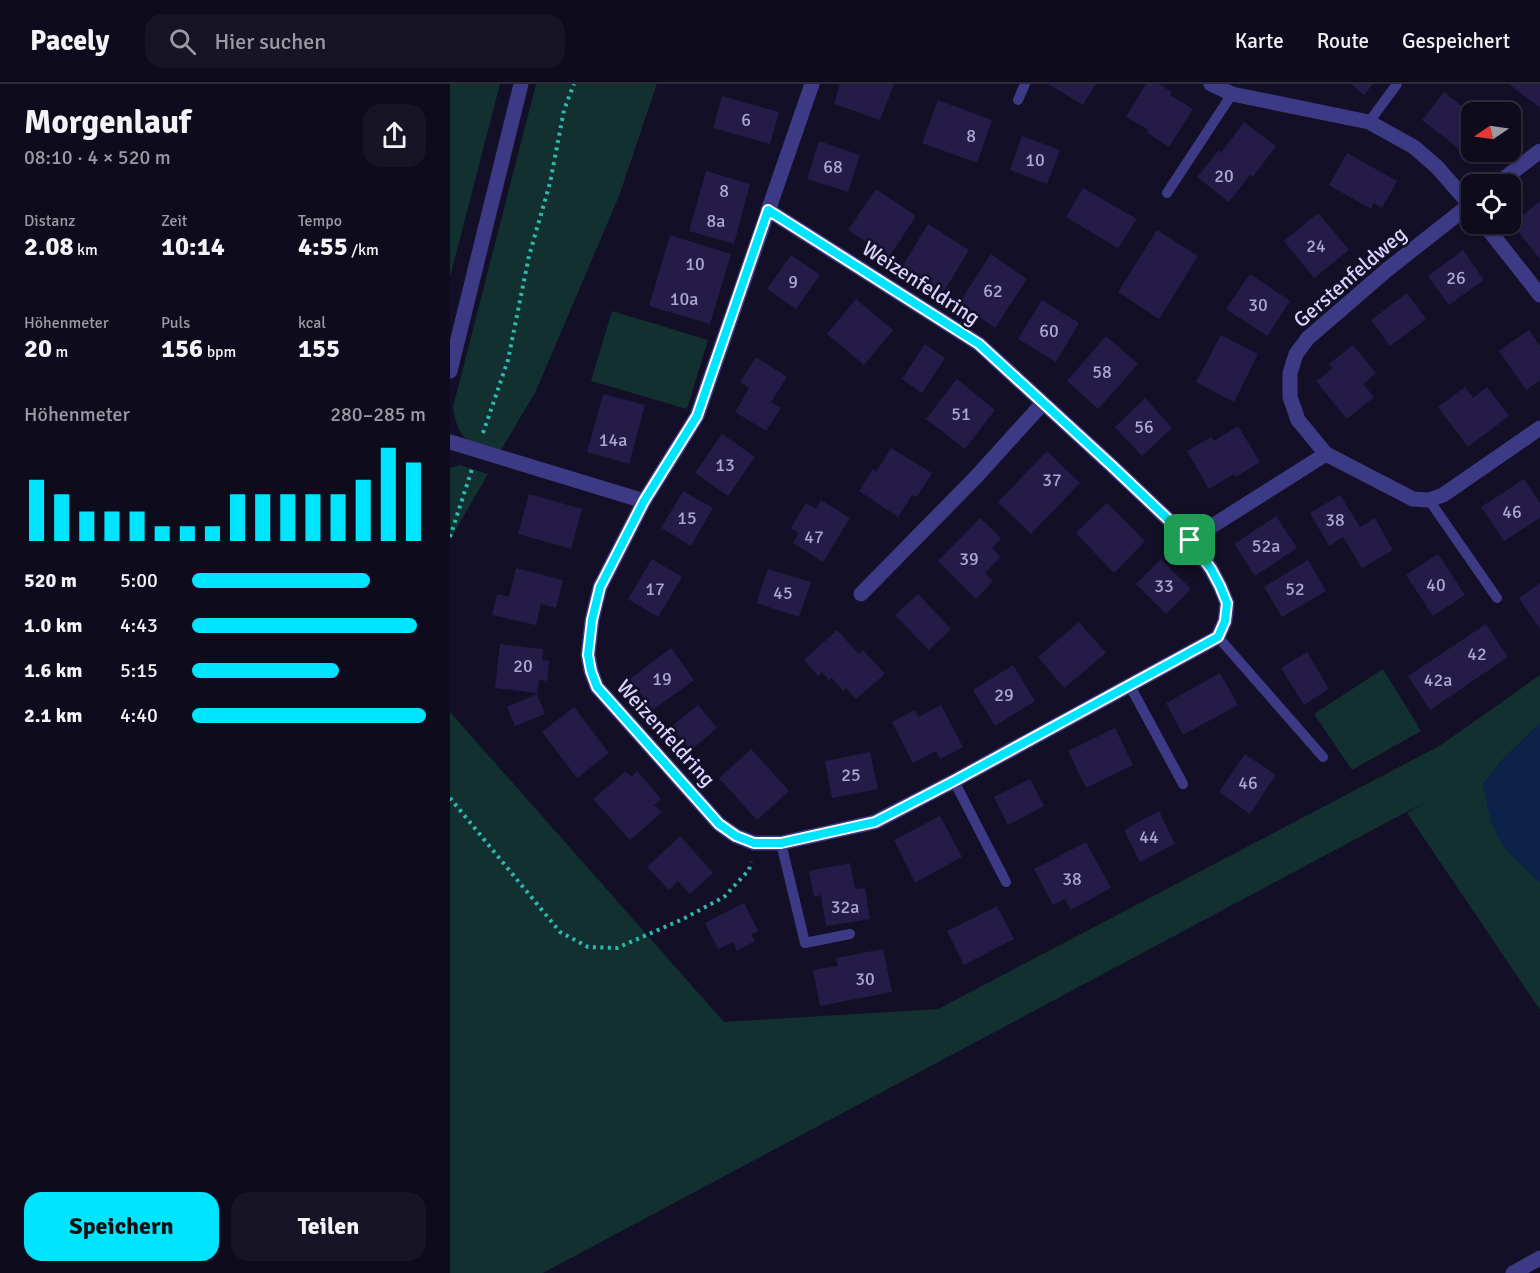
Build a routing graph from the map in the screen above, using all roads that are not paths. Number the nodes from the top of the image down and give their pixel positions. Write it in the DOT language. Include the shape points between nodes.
graph roads {
  1 [pos="520,84"];
  2 [pos="812,84"];
  3 [pos="1025,84"];
  4 [pos="1211,84"];
  5 [pos="1397,84"];
  6 [pos="1232,94"];
  7 [pos="1018,100"];
  8 [pos="1369,122"];
  9 [pos="1540,151"];
  10 [pos="1510,174"];
  11 [pos="1167,193"];
  12 [pos="1461,194"];
  13 [pos="768,210"];
  14 [pos="1461,213"];
  15 [pos="1492,234"];
  16 [pos="1540,295"];
  17 [pos="450,371"];
  18 [pos="1043,403"];
  19 [pos="1540,428"];
  20 [pos="450,442"];
  21 [pos="1326,454"];
  22 [pos="1429,500"];
  23 [pos="644,501"];
  24 [pos="1190,540"];
  25 [pos="861,594"];
  26 [pos="1497,598"];
  27 [pos="1218,637"];
  28 [pos="1130,686"];
  29 [pos="1323,757"];
  30 [pos="954,781"];
  31 [pos="1182,784"];
  32 [pos="781,843"];
  33 [pos="1006,882"];
  34 [pos="850,934"];
  35 [pos="1540,1258"];
  36 [pos="1513,1273"];
  1 -- 17 [label="street"];
  2 -- 13 [label="street, Weizenfeldring"];
  3 -- 7 [label="lane"];
  4 -- 6 [label="street, Gerstenfeldweg"];
  5 -- 8 [label="lane"];
  6 -- 8 [label="street, Gerstenfeldweg"];
  6 -- 11 [label="lane"];
  8 -- 12 [label="street, Gerstenfeldweg" via="1414,147"];
  9 -- 10 [label="street"];
  13 -- 18 [label="street, Weizenfeldring" via="979,344"];
  13 -- 23 [label="street, Weizenfeldring" via="697,416"];
  14 -- 21 [label="street, Gerstenfeldweg" via="1388,269 1308,338 1296,354 1290,373 1290,398 1298,420"];
  15 -- 16 [label="street"];
  18 -- 24 [label="street, Weizenfeldring"];
  18 -- 25 [label="street"];
  19 -- 22 [label="street" via="1443,495"];
  20 -- 23 [label="street"];
  21 -- 22 [label="street, Gerstenfeldweg" via="1413,499"];
  21 -- 24 [label="street"];
  22 -- 26 [label="lane"];
  23 -- 32 [label="street, Weizenfeldring" via="600,587 588,655 597,687 719,824 754,843"];
  24 -- 27 [label="street, Weizenfeldring" via="1211,569 1227,603"];
  27 -- 28 [label="street, Weizenfeldring"];
  27 -- 29 [label="lane"];
  28 -- 30 [label="street, Weizenfeldring"];
  28 -- 31 [label="lane"];
  30 -- 32 [label="street, Weizenfeldring" via="875,822"];
  30 -- 33 [label="lane"];
  32 -- 34 [label="lane" via="805,943"];
  35 -- 36 [label="street"];
}
